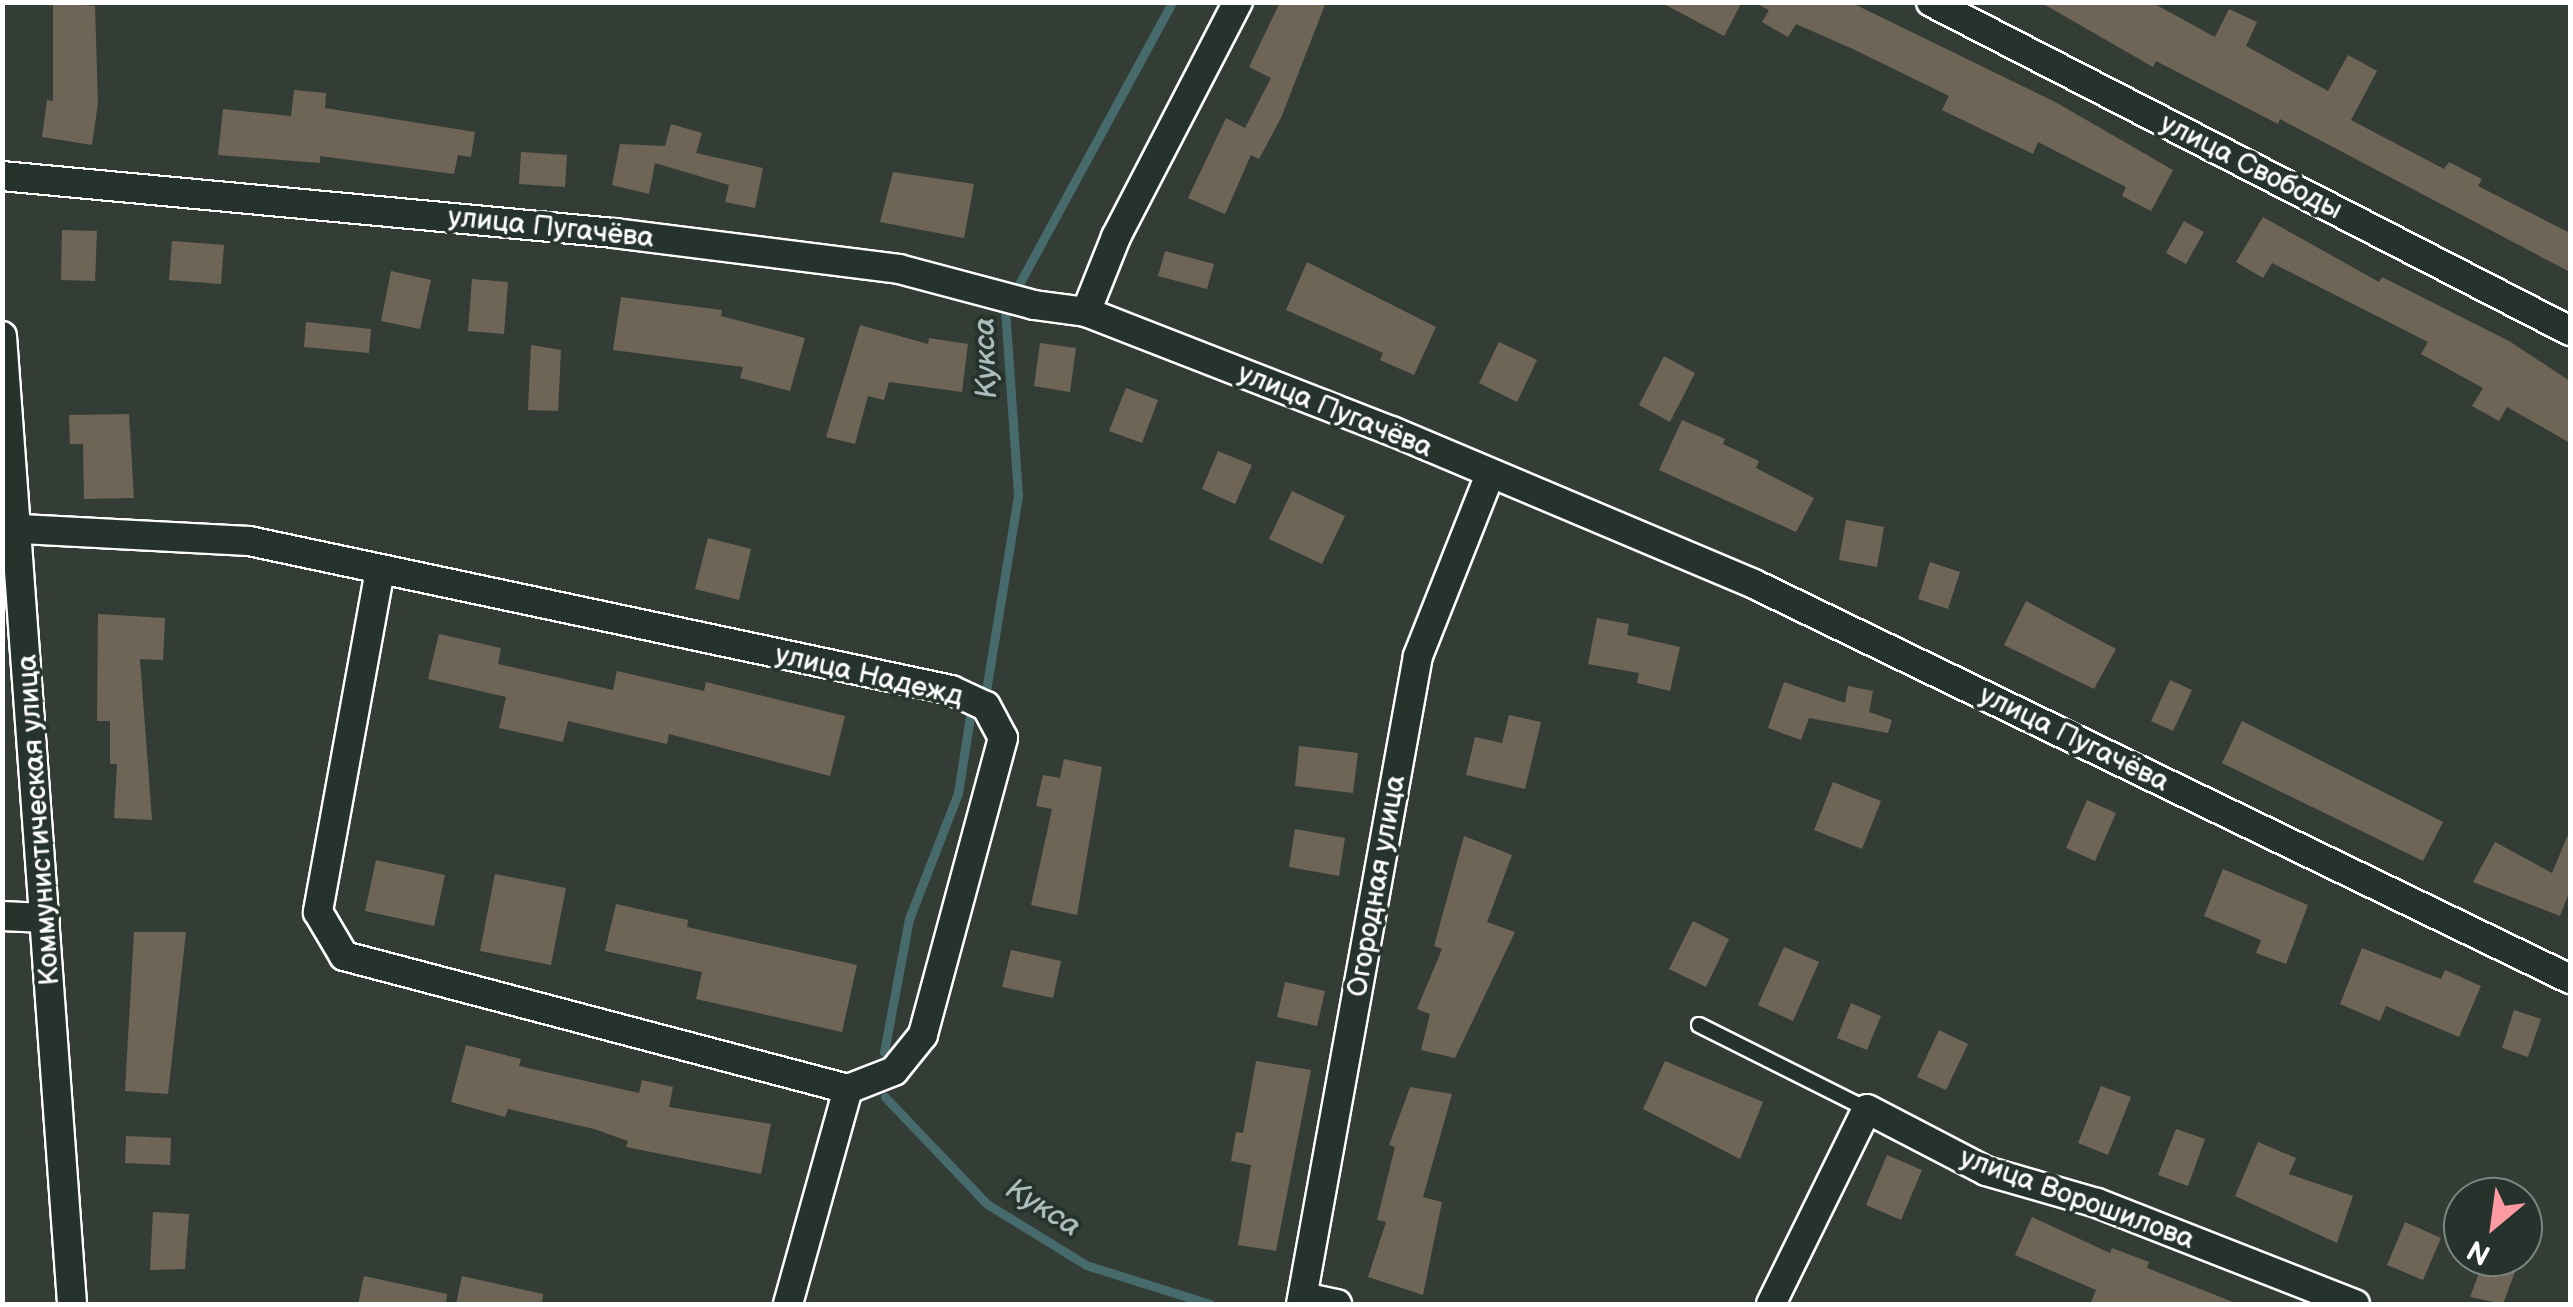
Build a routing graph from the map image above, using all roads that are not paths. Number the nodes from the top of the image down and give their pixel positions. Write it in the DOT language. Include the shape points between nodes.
graph roads {
  1 [pos="1238,2"];
  2 [pos="1931,2"];
  3 [pos="2,176"];
  4 [pos="1086,312"];
  5 [pos="2570,331"];
  6 [pos="2,336"];
  7 [pos="1489,477"];
  8 [pos="21,529"];
  9 [pos="380,570"];
  10 [pos="2,916"];
  11 [pos="44,918"];
  12 [pos="2570,979"];
  13 [pos="1699,1025"];
  14 [pos="848,1089"];
  15 [pos="1868,1109"];
  16 [pos="1302,1301"];
  17 [pos="72,1304"];
  18 [pos="788,1304"];
  19 [pos="1337,1304"];
  20 [pos="1771,1304"];
  21 [pos="2355,1304"];
  1 -- 4 [label="street" via="1116,237"];
  2 -- 5 [label="street, улица Свободы"];
  3 -- 4 [label="street, улица Пугачёва" via="633,235 898,270"];
  4 -- 7 [label="street, улица Пугачёва" via="1392,431"];
  6 -- 8 [label="street, Коммунистическая улица"];
  7 -- 12 [label="street, улица Пугачёва" via="1754,584"];
  7 -- 16 [label="street, Огородная улица" via="1418,656"];
  8 -- 9 [label="street, улица Надежд" via="249,540"];
  8 -- 11 [label="street, Коммунистическая улица"];
  9 -- 14 [label="street" via="318,912 344,956"];
  9 -- 14 [label="street, улица Надежд" via="951,690 986,706 1003,738 923,1035 894,1071"];
  10 -- 11 [label="street"];
  11 -- 17 [label="street, Коммунистическая улица"];
  13 -- 15 [label="lane, улица Ворошилова"];
  14 -- 18 [label="street"];
  15 -- 20 [label="street"];
  15 -- 21 [label="street, улица Ворошилова" via="1986,1171 2096,1204"];
  16 -- 19 [label="street"];
}
